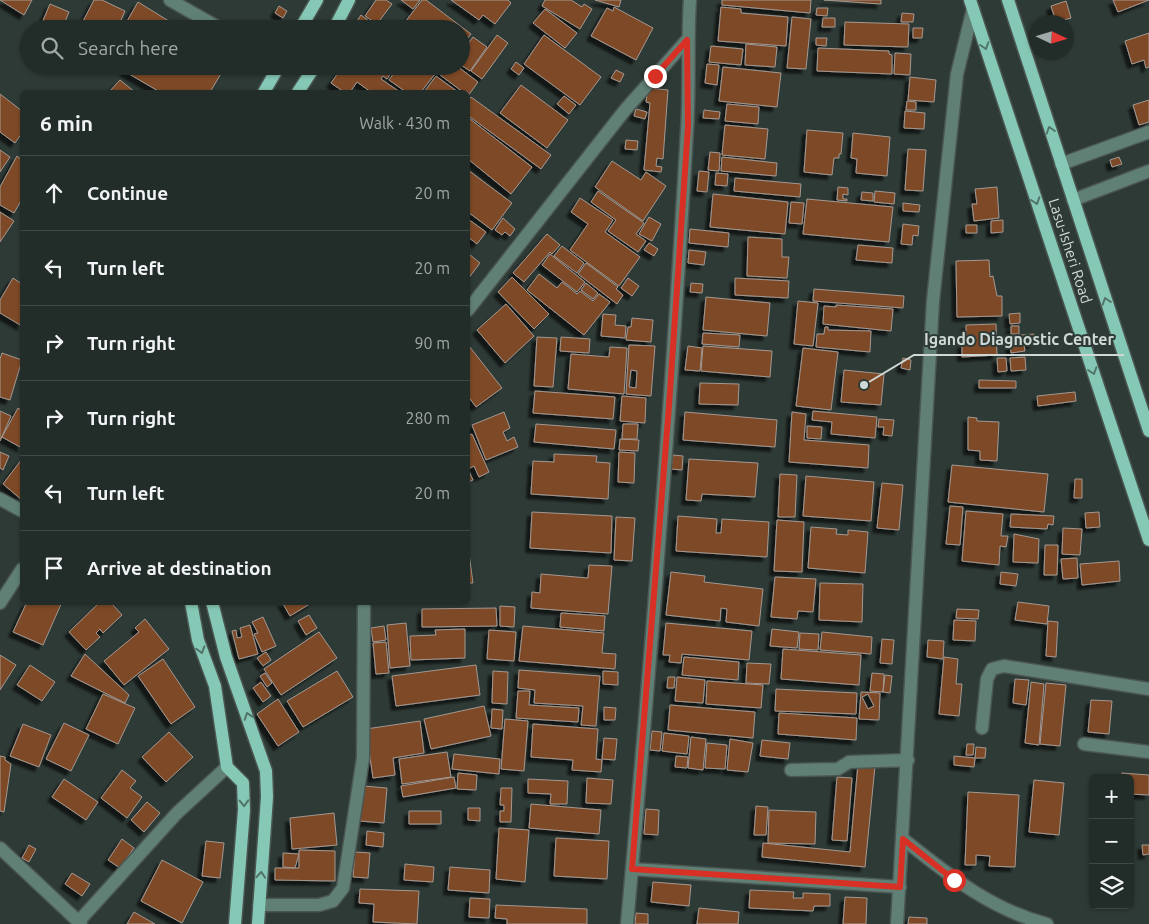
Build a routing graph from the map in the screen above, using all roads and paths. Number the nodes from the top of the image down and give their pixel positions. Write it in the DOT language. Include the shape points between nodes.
graph roads {
  1 [pos="170,0"];
  2 [pos="317,0"];
  3 [pos="349,0"];
  4 [pos="690,0"];
  5 [pos="1008,0"];
  6 [pos="971,5"];
  7 [pos="206,20"];
  8 [pos="305,20"];
  9 [pos="339,20"];
  10 [pos="687,40"];
  11 [pos="274,75"];
  12 [pos="309,75"];
  13 [pos="265,90"];
  14 [pos="299,90"];
  15 [pos="1149,132"];
  16 [pos="1061,164"];
  17 [pos="1149,171"];
  18 [pos="1073,200"];
  19 [pos="470,307"];
  20 [pos="1149,431"];
  21 [pos="0,499"];
  22 [pos="20,510"];
  23 [pos="1149,540"];
  24 [pos="20,572"];
  25 [pos="0,603"];
  26 [pos="192,605"];
  27 [pos="213,605"];
  28 [pos="364,605"];
  29 [pos="1149,689"];
  30 [pos="982,728"];
  31 [pos="1084,744"];
  32 [pos="1149,752"];
  33 [pos="908,760"];
  34 [pos="227,767"];
  35 [pos="791,770"];
  36 [pos="903,839"];
  37 [pos="0,848"];
  38 [pos="632,869"];
  39 [pos="900,887"];
  40 [pos="259,905"];
  41 [pos="80,923"];
  42 [pos="235,924"];
  43 [pos="258,924"];
  44 [pos="627,924"];
  45 [pos="897,924"];
  46 [pos="1047,924"];
  1 -- 7 [label="street"];
  2 -- 8 [label="main road"];
  3 -- 9 [label="main road"];
  4 -- 10 [label="street"];
  16 -- 5 [label="main road, Lasu-Isheri Road, one-way"];
  6 -- 23 [label="main road, Lasu-Isheri Road, one-way"];
  6 -- 33 [label="street" via="958,74 933,301"];
  10 -- 19 [label="street" via="625,110"];
  10 -- 38 [label="street" via="687,137"];
  11 -- 13 [label="main road"];
  12 -- 14 [label="main road"];
  15 -- 16 [label="street"];
  16 -- 18 [label="main road, Lasu-Isheri Road"];
  17 -- 18 [label="street"];
  20 -- 18 [label="main road, Lasu-Isheri Road, one-way"];
  21 -- 22 [label="street"];
  24 -- 25 [label="street"];
  26 -- 34 [label="main road, one-way" via="198,640 215,686"];
  40 -- 27 [label="main road, one-way" via="266,771 226,657"];
  28 -- 40 [label="street" via="363,758 343,888 333,901 319,905"];
  29 -- 30 [label="street" via="998,667 992,669 987,679"];
  31 -- 32 [label="street"];
  33 -- 35 [label="street" via="849,762 838,769"];
  33 -- 36 [label="street"];
  34 -- 41 [label="street" via="177,814"];
  34 -- 42 [label="main road, one-way" via="243,783 244,792"];
  36 -- 39 [label="street"];
  36 -- 46 [label="street" via="954,880 1021,918"];
  37 -- 41 [label="street"];
  38 -- 39 [label="street"];
  38 -- 44 [label="street"];
  39 -- 45 [label="street"];
  40 -- 43 [label="main road"];
}
